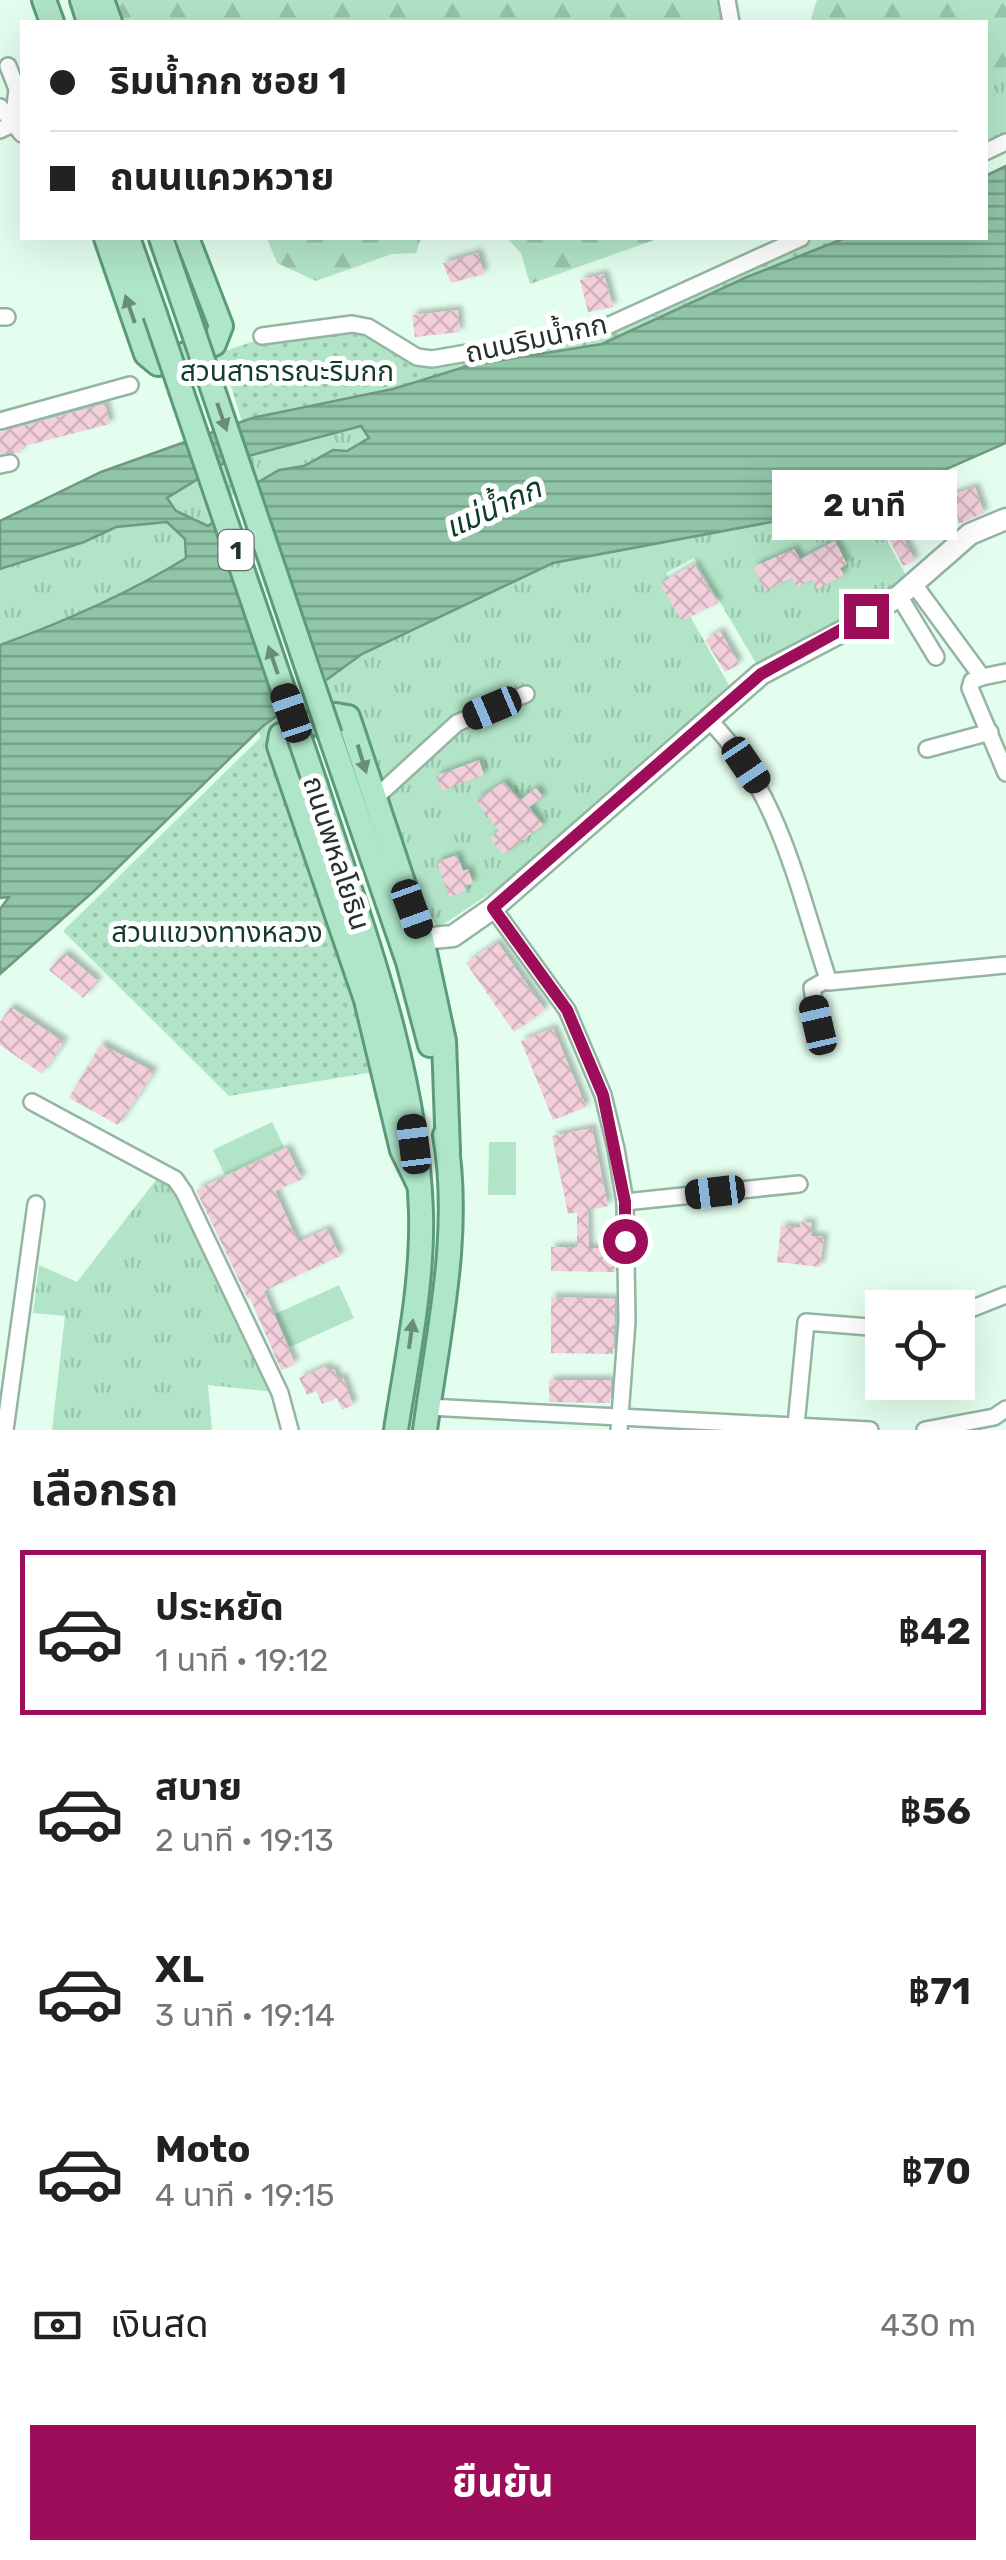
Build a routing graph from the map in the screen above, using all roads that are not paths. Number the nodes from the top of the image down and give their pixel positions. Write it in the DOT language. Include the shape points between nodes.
graph roads {
  1 [pos="8,66"];
  2 [pos="0,107"];
  3 [pos="12,129"];
  4 [pos="107,240"];
  5 [pos="129,240"];
  6 [pos="163,240"];
  7 [pos="188,240"];
  8 [pos="794,240"];
  9 [pos="262,336"];
  10 [pos="130,385"];
  11 [pos="0,421"];
  12 [pos="1006,519"];
  13 [pos="906,590"];
  14 [pos="936,657"];
  15 [pos="1006,672"];
  16 [pos="982,677"];
  17 [pos="526,694"];
  18 [pos="709,720"];
  19 [pos="990,732"];
  20 [pos="927,749"];
  21 [pos="1006,773"];
  22 [pos="374,799"];
  23 [pos="493,908"];
  24 [pos="422,939"];
  25 [pos="1005,965"];
  26 [pos="832,982"];
  27 [pos="1006,983"];
  28 [pos="818,1025"];
  29 [pos="32,1102"];
  30 [pos="448,1151"];
  31 [pos="418,1182"];
  32 [pos="799,1184"];
  33 [pos="625,1202"];
  34 [pos="36,1204"];
  35 [pos="1006,1294"];
  36 [pos="975,1307"];
  37 [pos="865,1327"];
  38 [pos="5,1396"];
  39 [pos="1006,1409"];
  40 [pos="426,1419"];
  41 [pos="620,1423"];
  42 [pos="796,1426"];
  43 [pos="4,1430"];
  44 [pos="290,1430"];
  45 [pos="396,1430"];
  46 [pos="870,1430"];
  47 [pos="925,1430"];
  1 -- 3 [label="street" via="17,89"];
  2 -- 3 [label="street"];
  7 -- 4 [label="main road, one-way" via="222,326 214,344 158,364 146,354"];
  31 -- 5 [label="main road, ถนนพหลโยธิน / 1, one-way, bridge" via="395,1035"];
  6 -- 30 [label="main road, ถนนพหลโยธิน / 1, one-way, bridge" via="408,962"];
  8 -- 9 [label="street, ถนนริมน้ำกก" via="605,327 432,359 352,324"];
  10 -- 11 [label="street"];
  12 -- 13 [label="street" via="970,534"];
  13 -- 14 [label="street"];
  13 -- 16 [label="street"];
  13 -- 18 [label="street" via="761,674"];
  15 -- 16 [label="street"];
  16 -- 19 [label="street" via="970,688"];
  17 -- 22 [label="street" via="457,723"];
  18 -- 23 [label="street"];
  18 -- 26 [label="street" via="761,788"];
  19 -- 20 [label="street"];
  19 -- 21 [label="street"];
  22 -- 24 [label="main road"];
  31 -- 22 [label="main road, one-way" via="402,1150 366,1000 278,746 281,735 336,715 348,717"];
  23 -- 24 [label="street" via="453,936"];
  23 -- 33 [label="street" via="567,1010 603,1095"];
  24 -- 30 [label="main road" via="444,1042"];
  25 -- 26 [label="street"];
  25 -- 27 [label="street"];
  26 -- 28 [label="street" via="812,988"];
  29 -- 44 [label="street" via="175,1179 280,1393"];
  30 -- 40 [label="main road, ถนนพหลโยธิน / 1" via="450,1228"];
  45 -- 31 [label="main road, ถนนพหลโยธิน / 1, one-way" via="420,1249"];
  32 -- 33 [label="street"];
  33 -- 41 [label="street"];
  34 -- 38 [label="street"];
  35 -- 36 [label="street"];
  37 -- 42 [label="street" via="806,1322"];
  38 -- 43 [label="street"];
  39 -- 47 [label="street"];
  40 -- 41 [label="street" via="508,1414"];
  41 -- 42 [label="street"];
  42 -- 46 [label="street"];
}
